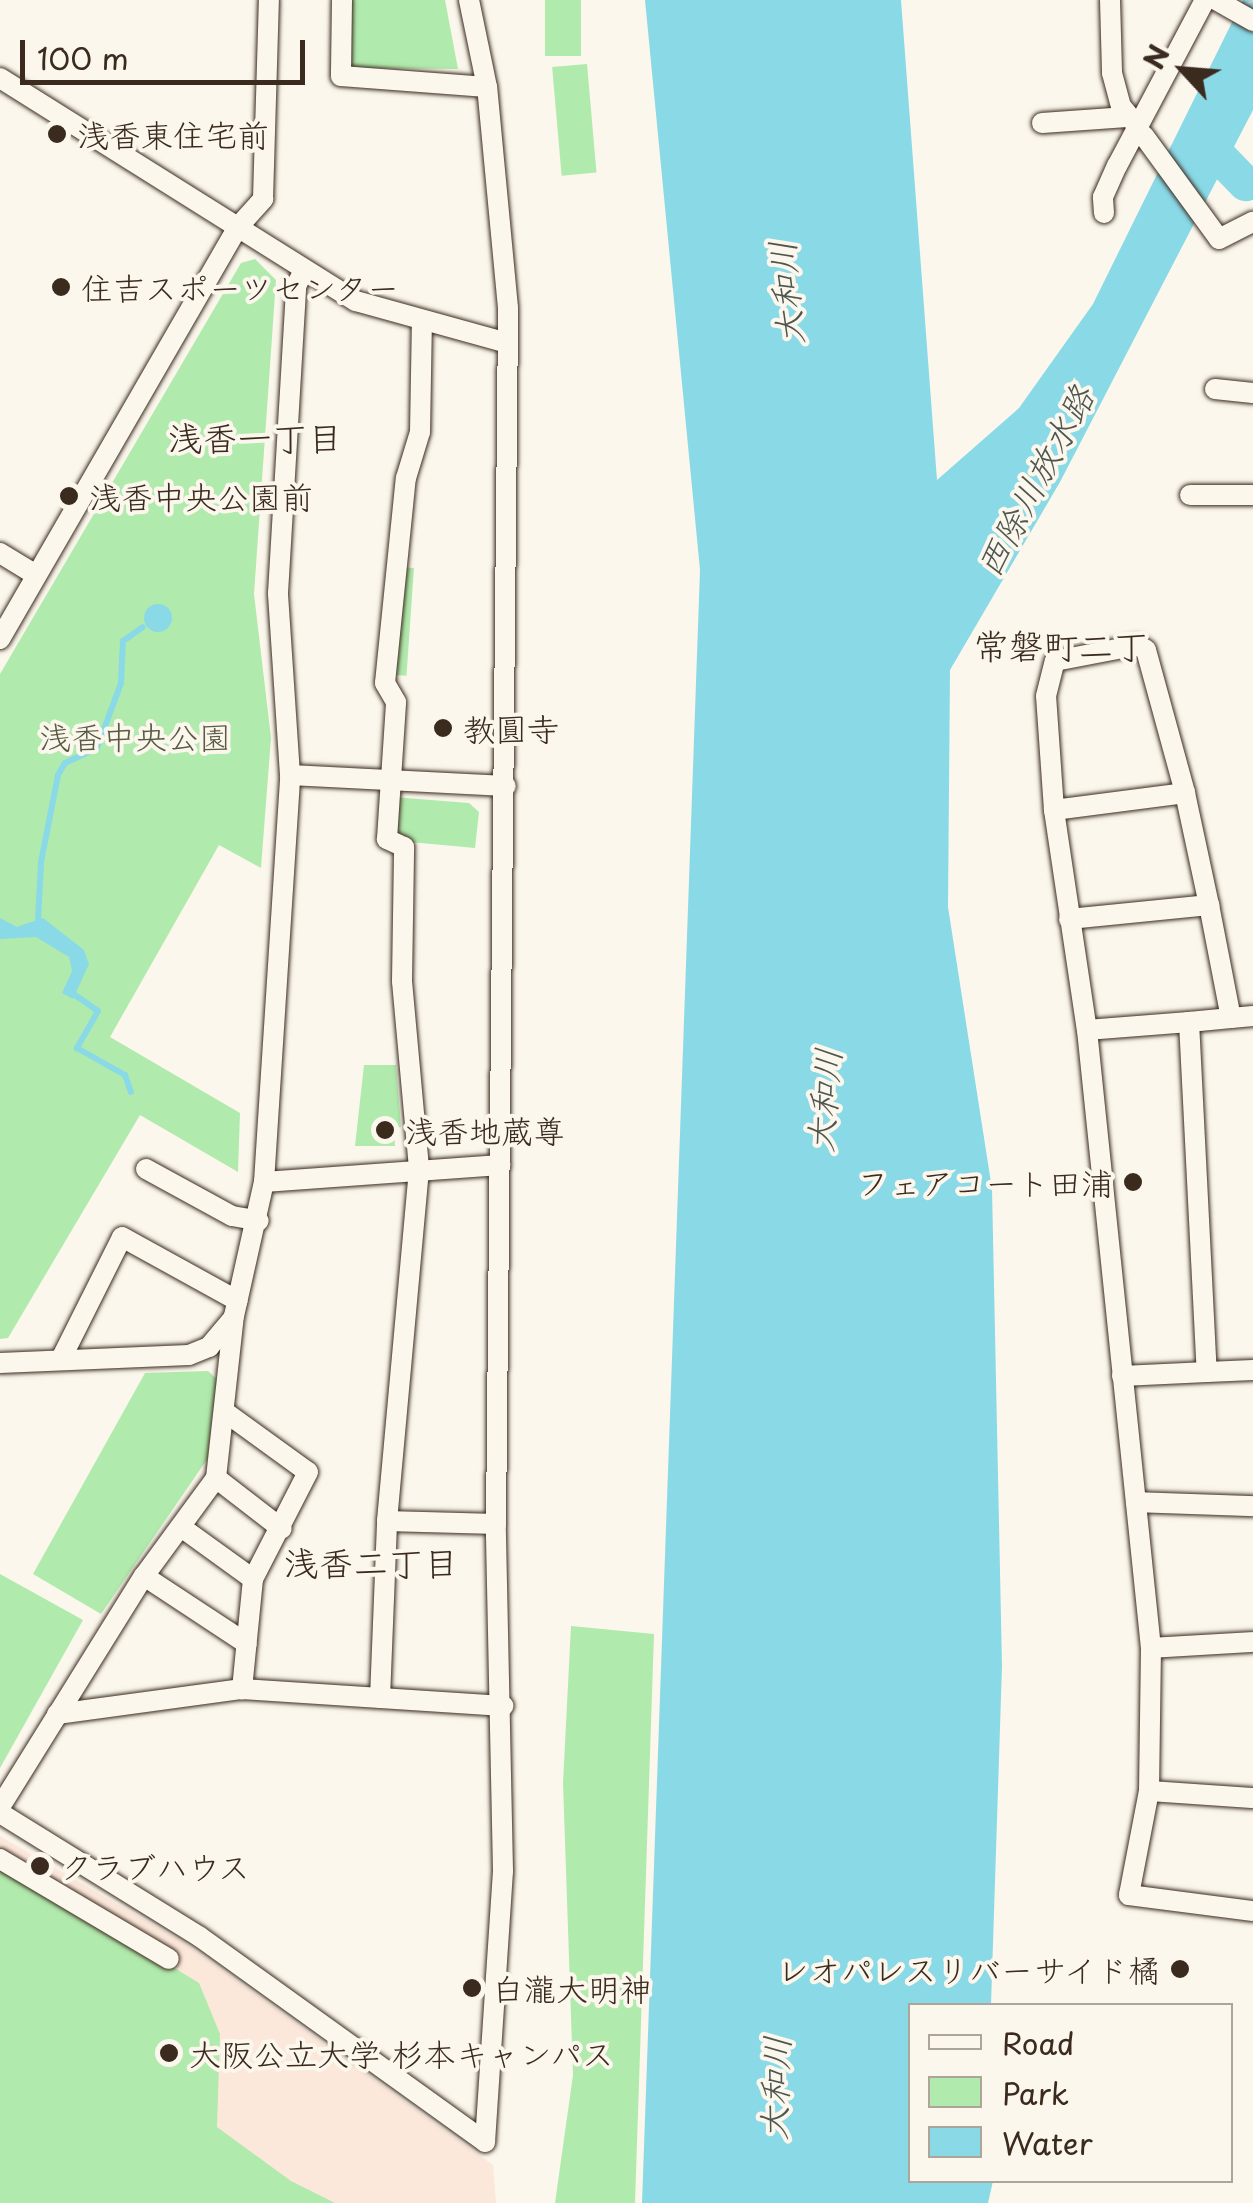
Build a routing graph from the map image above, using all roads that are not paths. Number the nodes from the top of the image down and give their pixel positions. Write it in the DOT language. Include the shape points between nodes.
graph roads {
  1 [pos="268,0"];
  2 [pos="342,0"];
  3 [pos="468,0"];
  4 [pos="1110,0"];
  5 [pos="1213,1"];
  6 [pos="1253,21"];
  7 [pos="0,78"];
  8 [pos="487,87"];
  9 [pos="1042,123"];
  10 [pos="1136,126"];
  11 [pos="1104,213"];
  12 [pos="1253,222"];
  13 [pos="238,227"];
  14 [pos="304,270"];
  15 [pos="422,321"];
  16 [pos="508,344"];
  17 [pos="1214,388"];
  18 [pos="1253,393"];
  19 [pos="1190,495"];
  20 [pos="1253,495"];
  21 [pos="0,553"];
  22 [pos="36,576"];
  23 [pos="0,639"];
  24 [pos="290,774"];
  25 [pos="390,783"];
  26 [pos="506,786"];
  27 [pos="1186,793"];
  28 [pos="1054,810"];
  29 [pos="1209,905"];
  30 [pos="1069,919"];
  31 [pos="1242,1017"];
  32 [pos="1189,1022"];
  33 [pos="1087,1030"];
  34 [pos="500,1165"];
  35 [pos="419,1168"];
  36 [pos="146,1169"];
  37 [pos="264,1182"];
  38 [pos="258,1221"];
  39 [pos="236,1308"];
  40 [pos="61,1359"];
  41 [pos="0,1363"];
  42 [pos="1253,1370"];
  43 [pos="1207,1372"];
  44 [pos="1122,1376"];
  45 [pos="225,1412"];
  46 [pos="216,1478"];
  47 [pos="1136,1502"];
  48 [pos="1253,1506"];
  49 [pos="387,1521"];
  50 [pos="496,1524"];
  51 [pos="181,1527"];
  52 [pos="282,1529"];
  53 [pos="144,1576"];
  54 [pos="253,1579"];
  55 [pos="1253,1642"];
  56 [pos="247,1644"];
  57 [pos="1152,1648"];
  58 [pos="242,1690"];
  59 [pos="380,1698"];
  60 [pos="503,1706"];
  61 [pos="57,1714"];
  62 [pos="1148,1791"];
  63 [pos="1253,1798"];
  64 [pos="0,1810"];
  65 [pos="0,1859"];
  66 [pos="1253,1911"];
  67 [pos="169,1958"];
  1 -- 13 [label="street" via="263,199"];
  2 -- 8 [label="street" via="341,76"];
  3 -- 8 [label="street"];
  4 -- 10 [label="street" via="1112,73"];
  5 -- 6 [label="street"];
  5 -- 10 [label="street"];
  7 -- 13 [label="street"];
  8 -- 16 [label="street"];
  9 -- 10 [label="street"];
  10 -- 11 [label="street" via="1104,197"];
  10 -- 12 [label="street" via="1219,238"];
  13 -- 14 [label="street"];
  13 -- 22 [label="street"];
  14 -- 15 [label="street" via="356,302"];
  14 -- 24 [label="street" via="296,286 278,592"];
  15 -- 16 [label="street"];
  15 -- 25 [label="street" via="420,432 406,478 385,683 396,702"];
  16 -- 26 [label="street"];
  17 -- 18 [label="street"];
  19 -- 20 [label="street"];
  21 -- 22 [label="street"];
  22 -- 23 [label="street"];
  24 -- 25 [label="street"];
  24 -- 37 [label="street"];
  25 -- 26 [label="street"];
  25 -- 35 [label="street" via="387,838 404,847 402,981"];
  26 -- 34 [label="street"];
  27 -- 28 [label="street"];
  27 -- 28 [label="street" via="1146,650 1138,645 1055,661 1046,696"];
  27 -- 29 [label="street"];
  28 -- 30 [label="street"];
  29 -- 30 [label="street"];
  29 -- 31 [label="street"];
  30 -- 33 [label="street"];
  31 -- 32 [label="street"];
  32 -- 33 [label="street"];
  32 -- 43 [label="street"];
  33 -- 44 [label="street"];
  34 -- 35 [label="street"];
  34 -- 50 [label="street"];
  35 -- 37 [label="street"];
  35 -- 49 [label="street"];
  36 -- 38 [label="street" via="232,1216"];
  37 -- 38 [label="street"];
  38 -- 39 [label="street"];
  39 -- 40 [label="street" via="210,1348 189,1356"];
  39 -- 40 [label="street" via="116,1233"];
  39 -- 45 [label="street"];
  40 -- 41 [label="street"];
  42 -- 43 [label="street"];
  43 -- 44 [label="street"];
  44 -- 47 [label="street"];
  45 -- 46 [label="street"];
  45 -- 52 [label="street" via="308,1472"];
  46 -- 51 [label="street"];
  46 -- 52 [label="street"];
  47 -- 48 [label="street"];
  47 -- 57 [label="street"];
  49 -- 50 [label="street"];
  49 -- 59 [label="street"];
  50 -- 60 [label="street"];
  51 -- 53 [label="street"];
  51 -- 54 [label="street"];
  52 -- 54 [label="street"];
  53 -- 56 [label="street"];
  53 -- 61 [label="street"];
  54 -- 56 [label="street"];
  55 -- 57 [label="street"];
  56 -- 58 [label="street"];
  57 -- 62 [label="street"];
  58 -- 59 [label="street"];
  58 -- 61 [label="street"];
  59 -- 60 [label="street"];
  60 -- 64 [label="street" via="502,1910 485,2142 200,1936"];
  61 -- 64 [label="street"];
  62 -- 63 [label="street"];
  62 -- 66 [label="street" via="1130,1895"];
  65 -- 67 [label="street"];
}
